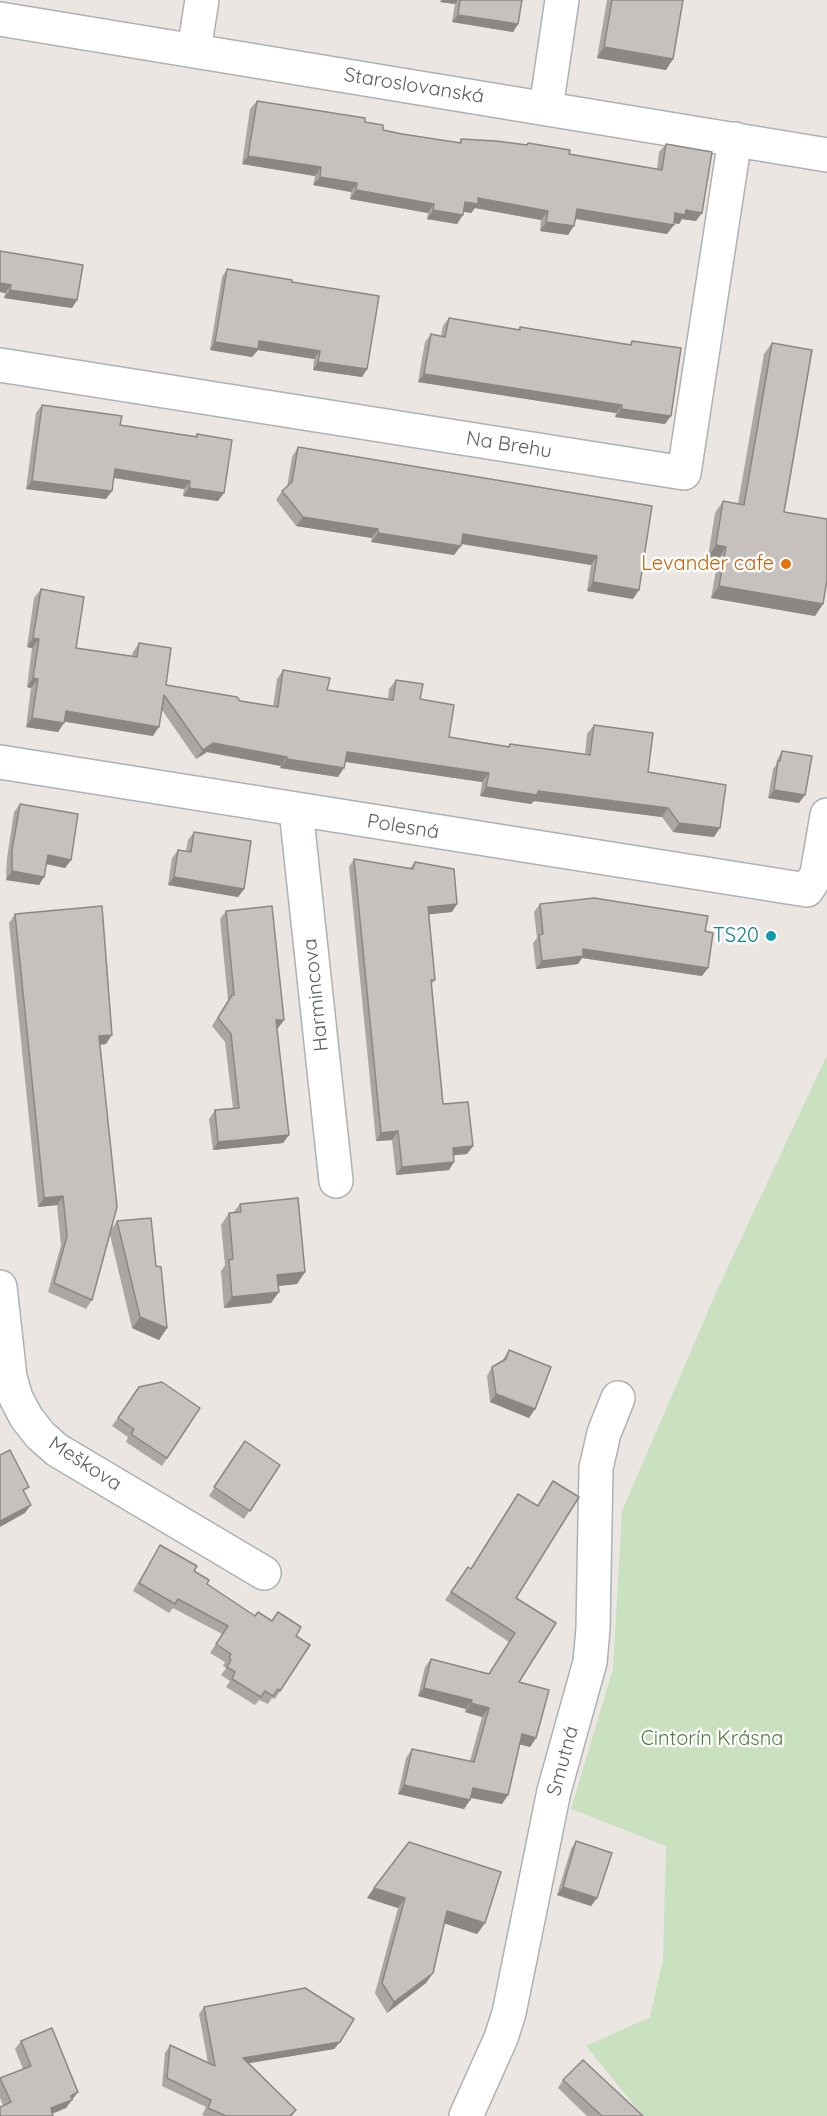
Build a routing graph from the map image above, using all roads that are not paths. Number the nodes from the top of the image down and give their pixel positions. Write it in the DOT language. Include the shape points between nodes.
graph roads {
  1 [pos="202,0"];
  2 [pos="562,0"];
  3 [pos="0,19"];
  4 [pos="194,50"];
  5 [pos="546,108"];
  6 [pos="735,139"];
  7 [pos="827,155"];
  8 [pos="0,364"];
  9 [pos="0,762"];
  10 [pos="296,810"];
  11 [pos="827,815"];
  12 [pos="336,1181"];
  13 [pos="0,1287"];
  14 [pos="618,1398"];
  15 [pos="264,1573"];
  16 [pos="466,2116"];
  1 -- 4 [label="street"];
  2 -- 5 [label="street"];
  3 -- 4 [label="street, Staroslovanská"];
  4 -- 5 [label="street, Staroslovanská"];
  5 -- 6 [label="street, Staroslovanská"];
  6 -- 7 [label="street, Staroslovanská"];
  6 -- 8 [label="street, Na Brehu" via="684,473"];
  9 -- 10 [label="street, Polesná"];
  10 -- 11 [label="street, Polesná" via="807,890 817,874"];
  10 -- 12 [label="street, Harmincova"];
  13 -- 15 [label="street, Meškova" via="9,1377 26,1417 40,1435 57,1450"];
  14 -- 16 [label="street, Smutná" via="596,1468 590,1662 554,1791 509,2013"];
}
